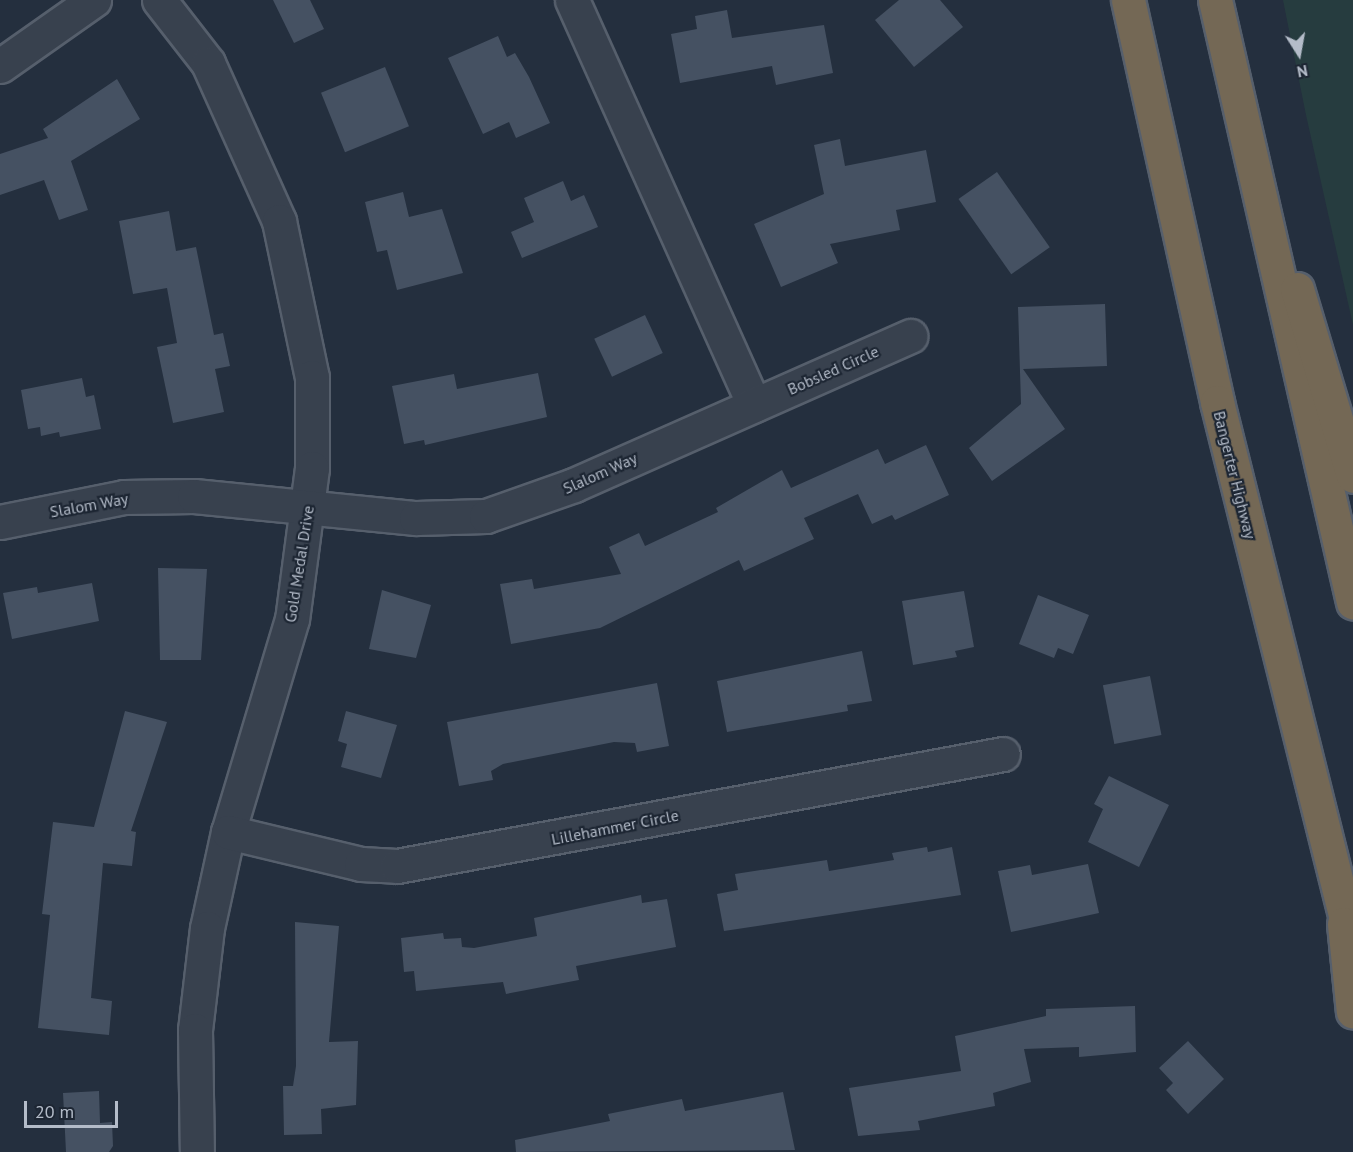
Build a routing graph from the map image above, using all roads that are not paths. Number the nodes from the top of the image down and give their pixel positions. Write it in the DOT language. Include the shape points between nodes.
graph roads {
  1 [pos="94,0"];
  2 [pos="159,0"];
  3 [pos="572,0"];
  4 [pos="1128,0"];
  5 [pos="1215,0"];
  6 [pos="0,66"];
  7 [pos="1240,114"];
  8 [pos="911,336"];
  9 [pos="754,405"];
  10 [pos="1353,477"];
  11 [pos="309,505"];
  12 [pos="0,522"];
  13 [pos="1353,602"];
  14 [pos="1003,754"];
  15 [pos="228,832"];
  16 [pos="1341,905"];
  17 [pos="1353,947"];
  18 [pos="1353,1012"];
  19 [pos="197,1152"];
  1 -- 6 [label="street"];
  2 -- 11 [label="street, Gold Medal Drive" via="208,63 279,221 312,377"];
  3 -- 9 [label="street"];
  4 -- 16 [label="highway, Bangerter Highway" via="1217,402"];
  5 -- 7 [label="highway"];
  7 -- 10 [label="highway"];
  7 -- 13 [label="highway"];
  8 -- 9 [label="street, Bobsled Circle"];
  9 -- 11 [label="street, Slalom Way" via="574,485 486,516 416,518"];
  11 -- 12 [label="street, Slalom Way" via="194,496 124,497"];
  11 -- 15 [label="street, Gold Medal Drive" via="292,619"];
  14 -- 15 [label="street, Lillehammer Circle" via="398,866 361,864"];
  15 -- 19 [label="street, Gold Medal Drive" via="207,928 195,1030"];
  16 -- 17 [label="highway, Bangerter Highway"];
  16 -- 18 [label="highway"];
}
